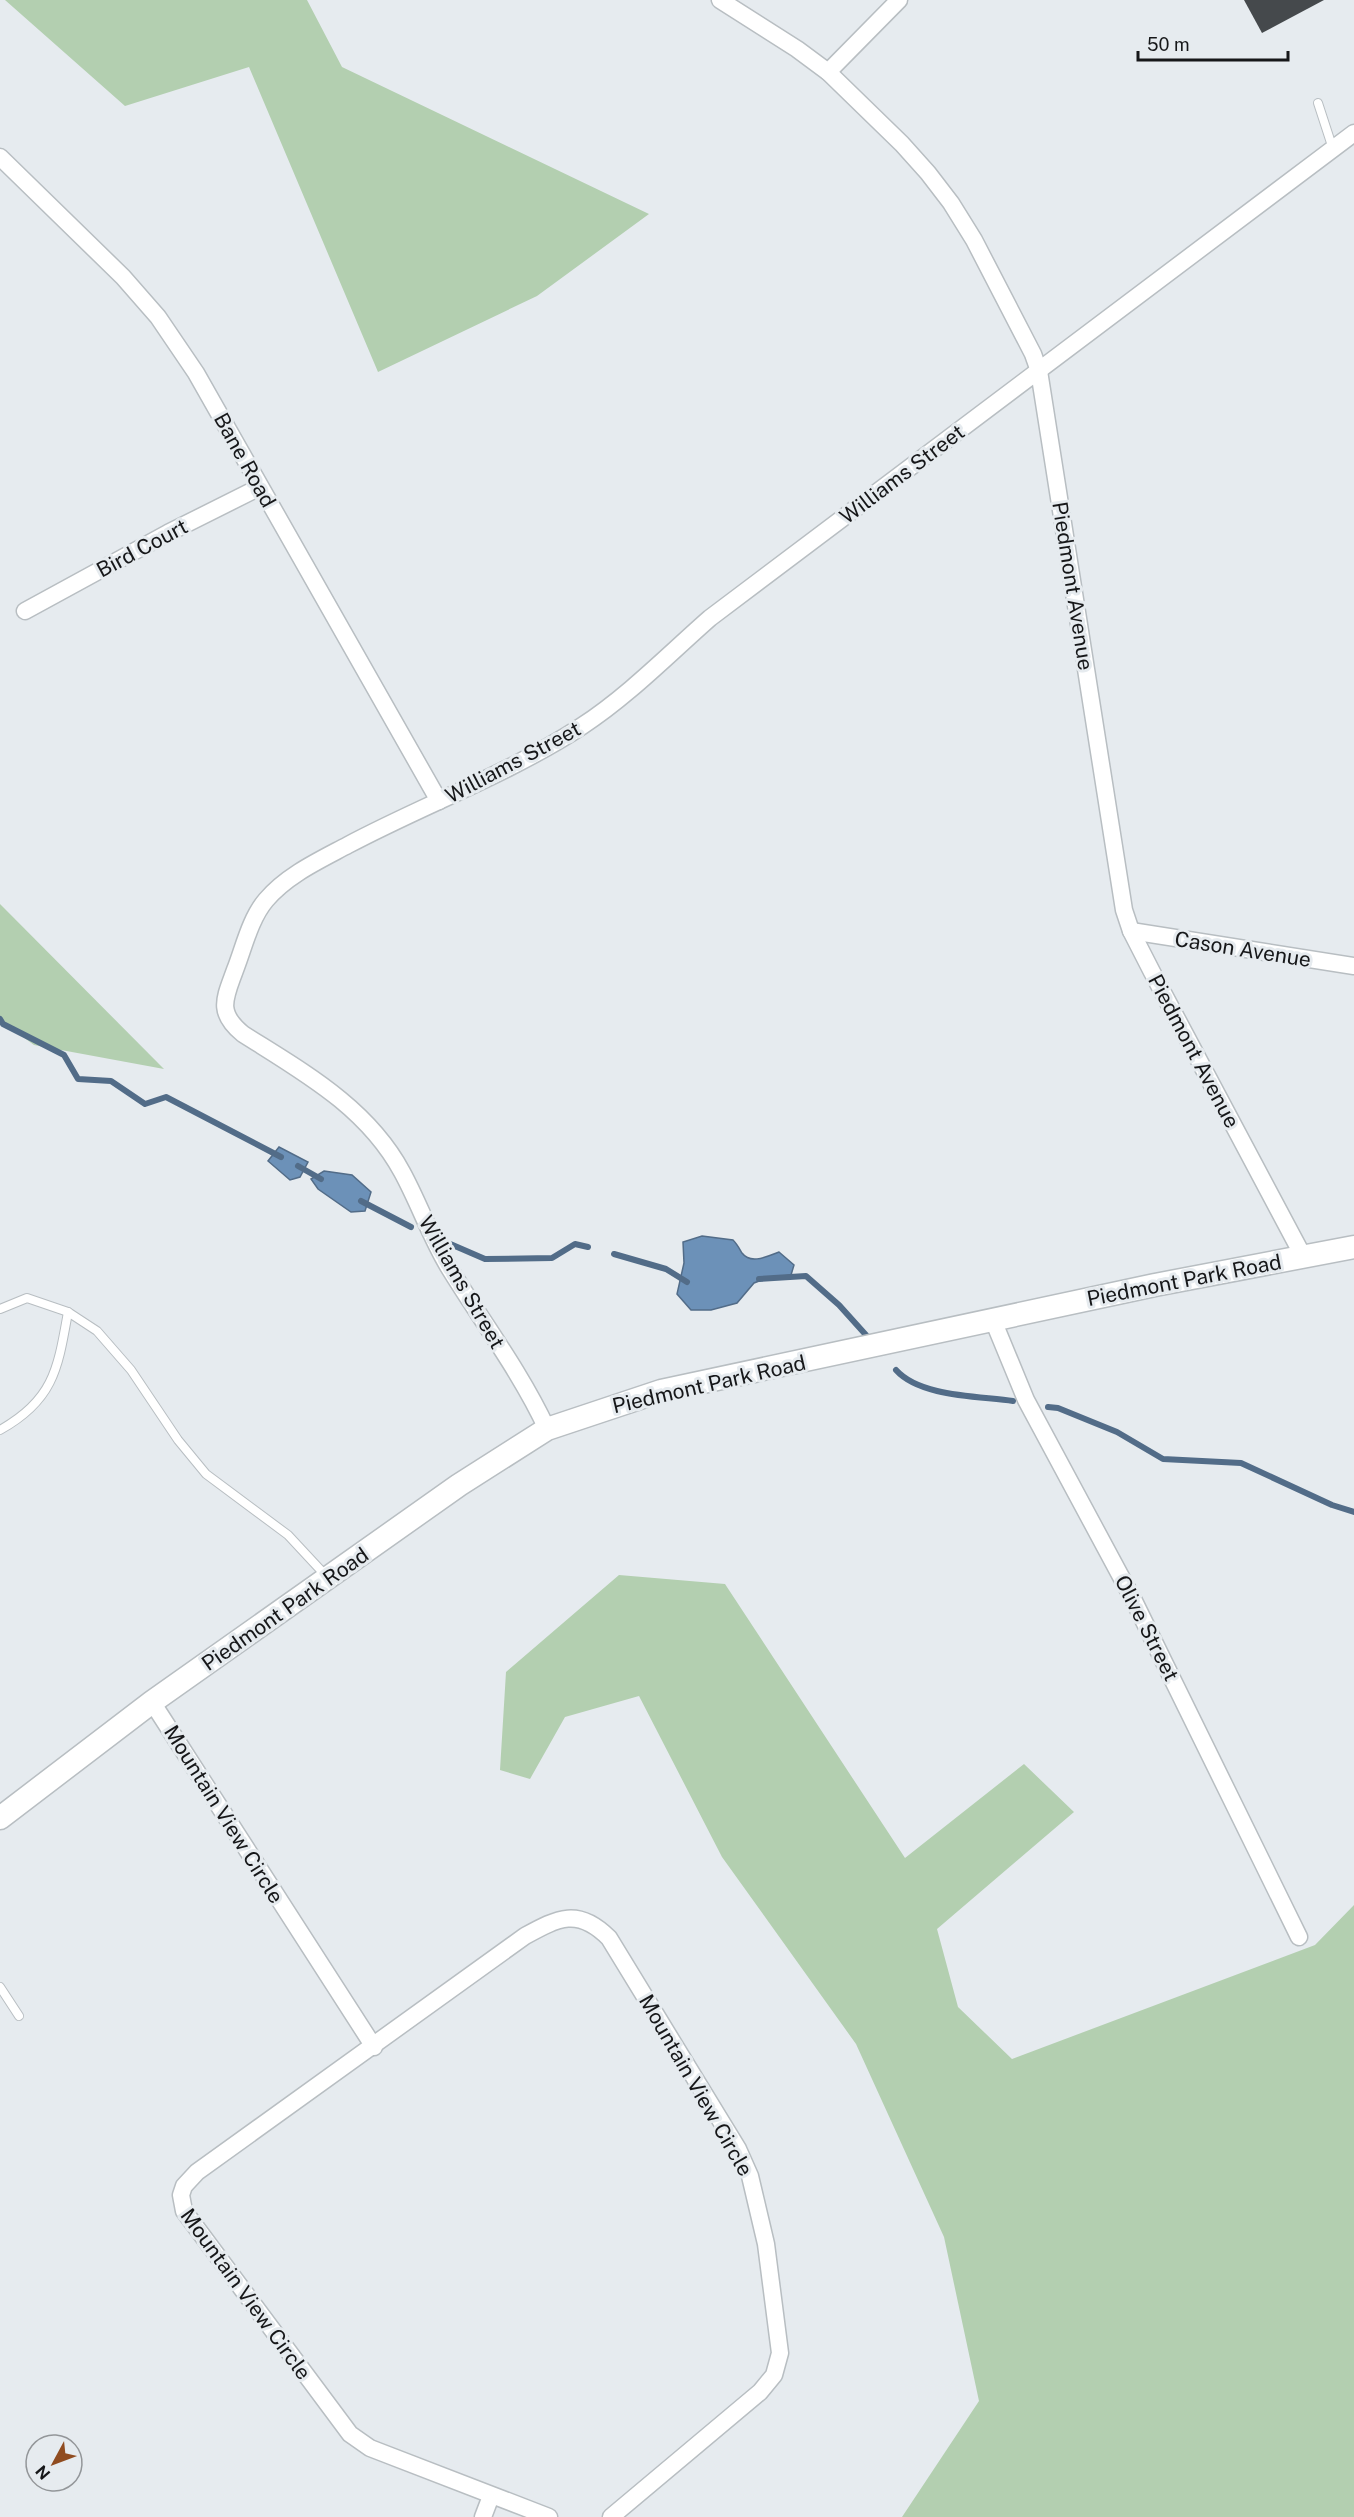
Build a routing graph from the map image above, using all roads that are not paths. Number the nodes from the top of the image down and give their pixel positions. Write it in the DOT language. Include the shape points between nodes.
graph roads {
  1 [pos="720,0"];
  2 [pos="899,0"];
  3 [pos="828,72"];
  4 [pos="1318,104"];
  5 [pos="1354,133"];
  6 [pos="1333,149"];
  7 [pos="0,157"];
  8 [pos="1039,371"];
  9 [pos="260,487"];
  10 [pos="25,611"];
  11 [pos="439,801"];
  12 [pos="1131,931"];
  13 [pos="1354,966"];
  14 [pos="1354,1247"];
  15 [pos="1303,1256"];
  16 [pos="0,1309"];
  17 [pos="69,1312"];
  18 [pos="993,1320"];
  19 [pos="547,1429"];
  20 [pos="0,1430"];
  21 [pos="328,1578"];
  22 [pos="153,1702"];
  23 [pos="0,1818"];
  24 [pos="1299,1937"];
  25 [pos="0,1987"];
  26 [pos="19,2016"];
  27 [pos="374,2047"];
  28 [pos="491,2496"];
  29 [pos="483,2517"];
  30 [pos="549,2517"];
  31 [pos="611,2517"];
  1 -- 3 [label="street, Piedmont Avenue"];
  2 -- 3 [label="street"];
  3 -- 8 [label="street, Piedmont Avenue" via="902,144 951,203 1006,299"];
  4 -- 6 [label="lane"];
  5 -- 6 [label="street, Williams Street"];
  6 -- 8 [label="street, Williams Street"];
  7 -- 9 [label="street, Bane Road" via="123,277 158,317 196,373"];
  8 -- 11 [label="street, Williams Street" via="710,618 584,726"];
  8 -- 12 [label="street, Piedmont Avenue" via="1118,881"];
  9 -- 10 [label="street, Bird Court"];
  9 -- 11 [label="street, Bane Road"];
  11 -- 19 [label="street, Williams Street" via="281,884 253,921 224,1005 225,1014 234,1027 338,1096 386,1146 447,1264 534,1400"];
  12 -- 13 [label="street, Cason Avenue"];
  12 -- 15 [label="street, Piedmont Avenue"];
  14 -- 15 [label="street, Piedmont Park Road"];
  15 -- 18 [label="street, Piedmont Park Road"];
  16 -- 17 [label="lane" via="27,1298"];
  17 -- 20 [label="lane" via="58,1364 46,1393 16,1421"];
  17 -- 21 [label="lane" via="97,1331 131,1370 177,1440 206,1474 288,1535"];
  18 -- 19 [label="street, Piedmont Park Road" via="661,1391"];
  18 -- 24 [label="street, Olive Street" via="1026,1400 1134,1601"];
  19 -- 21 [label="street, Piedmont Park Road" via="459,1485"];
  21 -- 22 [label="street, Piedmont Park Road"];
  22 -- 23 [label="street, Piedmont Park Road"];
  22 -- 27 [label="street, Mountain View Circle"];
  25 -- 26 [label="lane"];
  27 -- 28 [label="street, Mountain View Circle" via="197,2172 184,2186 181,2203 208,2247 350,2434 370,2448"];
  27 -- 31 [label="street, Mountain View Circle" via="525,1936 554,1920 574,1917 609,1938 738,2149 756,2196 766,2244 780,2353 777,2366 760,2392"];
  28 -- 29 [label="street"];
  28 -- 30 [label="street, Mountain View Circle"];
}
